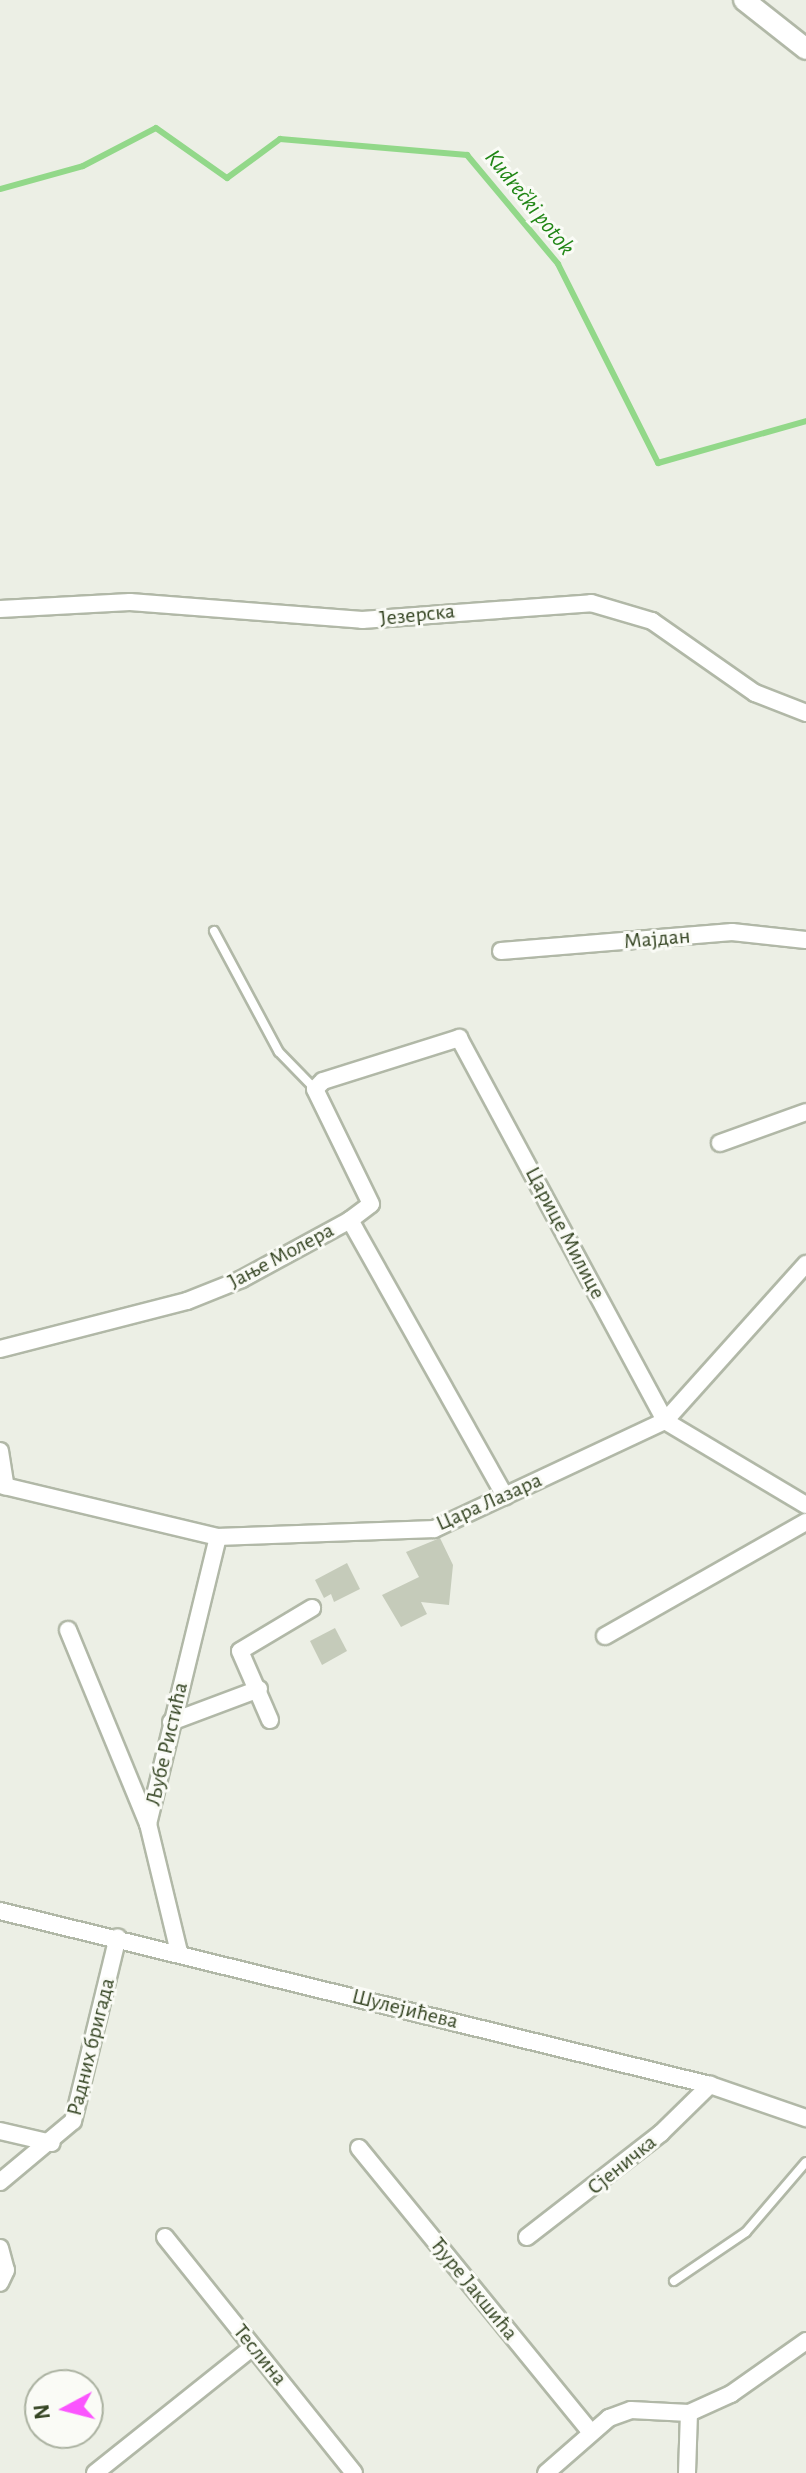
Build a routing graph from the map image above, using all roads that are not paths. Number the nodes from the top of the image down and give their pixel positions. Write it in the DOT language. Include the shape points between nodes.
graph roads {
  1 [pos="744,0"];
  2 [pos="806,49"];
  3 [pos="0,609"];
  4 [pos="806,713"];
  5 [pos="214,931"];
  6 [pos="806,940"];
  7 [pos="504,951"];
  8 [pos="315,1089"];
  9 [pos="806,1112"];
  10 [pos="720,1143"];
  11 [pos="350,1220"];
  12 [pos="805,1266"];
  13 [pos="0,1349"];
  14 [pos="665,1421"];
  15 [pos="0,1451"];
  16 [pos="3,1486"];
  17 [pos="505,1496"];
  18 [pos="806,1505"];
  19 [pos="806,1522"];
  20 [pos="218,1537"];
  21 [pos="312,1608"];
  22 [pos="68,1630"];
  23 [pos="605,1636"];
  24 [pos="259,1689"];
  25 [pos="270,1720"];
  26 [pos="171,1722"];
  27 [pos="148,1824"];
  28 [pos="0,1911"];
  29 [pos="118,1937"];
  30 [pos="179,1952"];
  31 [pos="710,2085"];
  32 [pos="806,2118"];
  33 [pos="0,2131"];
  34 [pos="52,2143"];
  35 [pos="359,2148"];
  36 [pos="806,2162"];
  37 [pos="1,2181"];
  38 [pos="165,2237"];
  39 [pos="527,2237"];
  40 [pos="0,2248"];
  41 [pos="674,2281"];
  42 [pos="0,2283"];
  43 [pos="806,2341"];
  44 [pos="253,2347"];
  45 [pos="689,2413"];
  46 [pos="590,2431"];
  47 [pos="95,2473"];
  48 [pos="354,2473"];
  49 [pos="546,2473"];
  50 [pos="687,2473"];
  1 -- 2 [label="street"];
  3 -- 4 [label="street, Језерска" via="130,602 362,620 591,603 652,621 755,693"];
  5 -- 8 [label="lane" via="279,1052"];
  6 -- 7 [label="street, Мајдан" via="732,932"];
  8 -- 11 [label="street" via="371,1204"];
  8 -- 14 [label="street, Царице Милице" via="337,1076 459,1038"];
  9 -- 10 [label="street"];
  11 -- 13 [label="street, Јање Молера" via="242,1279 187,1301"];
  11 -- 17 [label="street, Јање Молера"];
  12 -- 14 [label="street, Цара Лазара"];
  14 -- 17 [label="street, Цара Лазара"];
  14 -- 18 [label="street"];
  15 -- 16 [label="street"];
  16 -- 20 [label="street, Цара Лазара"];
  17 -- 20 [label="street, Цара Лазара" via="434,1529"];
  19 -- 23 [label="street"];
  20 -- 26 [label="street, Љубе Ристића"];
  21 -- 24 [label="street" via="240,1651"];
  22 -- 27 [label="street"];
  24 -- 25 [label="street"];
  24 -- 26 [label="street"];
  26 -- 27 [label="street, Љубе Ристића"];
  27 -- 30 [label="street, Љубе Ристића"];
  28 -- 29 [label="street, Шулејићева"];
  29 -- 30 [label="street, Шулејићева"];
  29 -- 34 [label="street, Радних бригада" via="81,2099 73,2121"];
  30 -- 31 [label="street, Шулејићева"];
  31 -- 32 [label="street, Шулејићева"];
  31 -- 39 [label="street, Сјеничка" via="652,2141"];
  33 -- 34 [label="street, Радних бригада"];
  34 -- 37 [label="street"];
  35 -- 46 [label="street, Ђуре Јакшића"];
  36 -- 41 [label="lane" via="746,2232"];
  38 -- 44 [label="street, Теслина"];
  40 -- 42 [label="street" via="6,2270"];
  43 -- 45 [label="street" via="731,2394"];
  44 -- 47 [label="street"];
  44 -- 48 [label="street, Теслина"];
  45 -- 46 [label="street" via="631,2410"];
  45 -- 50 [label="street"];
  46 -- 49 [label="street"];
}
